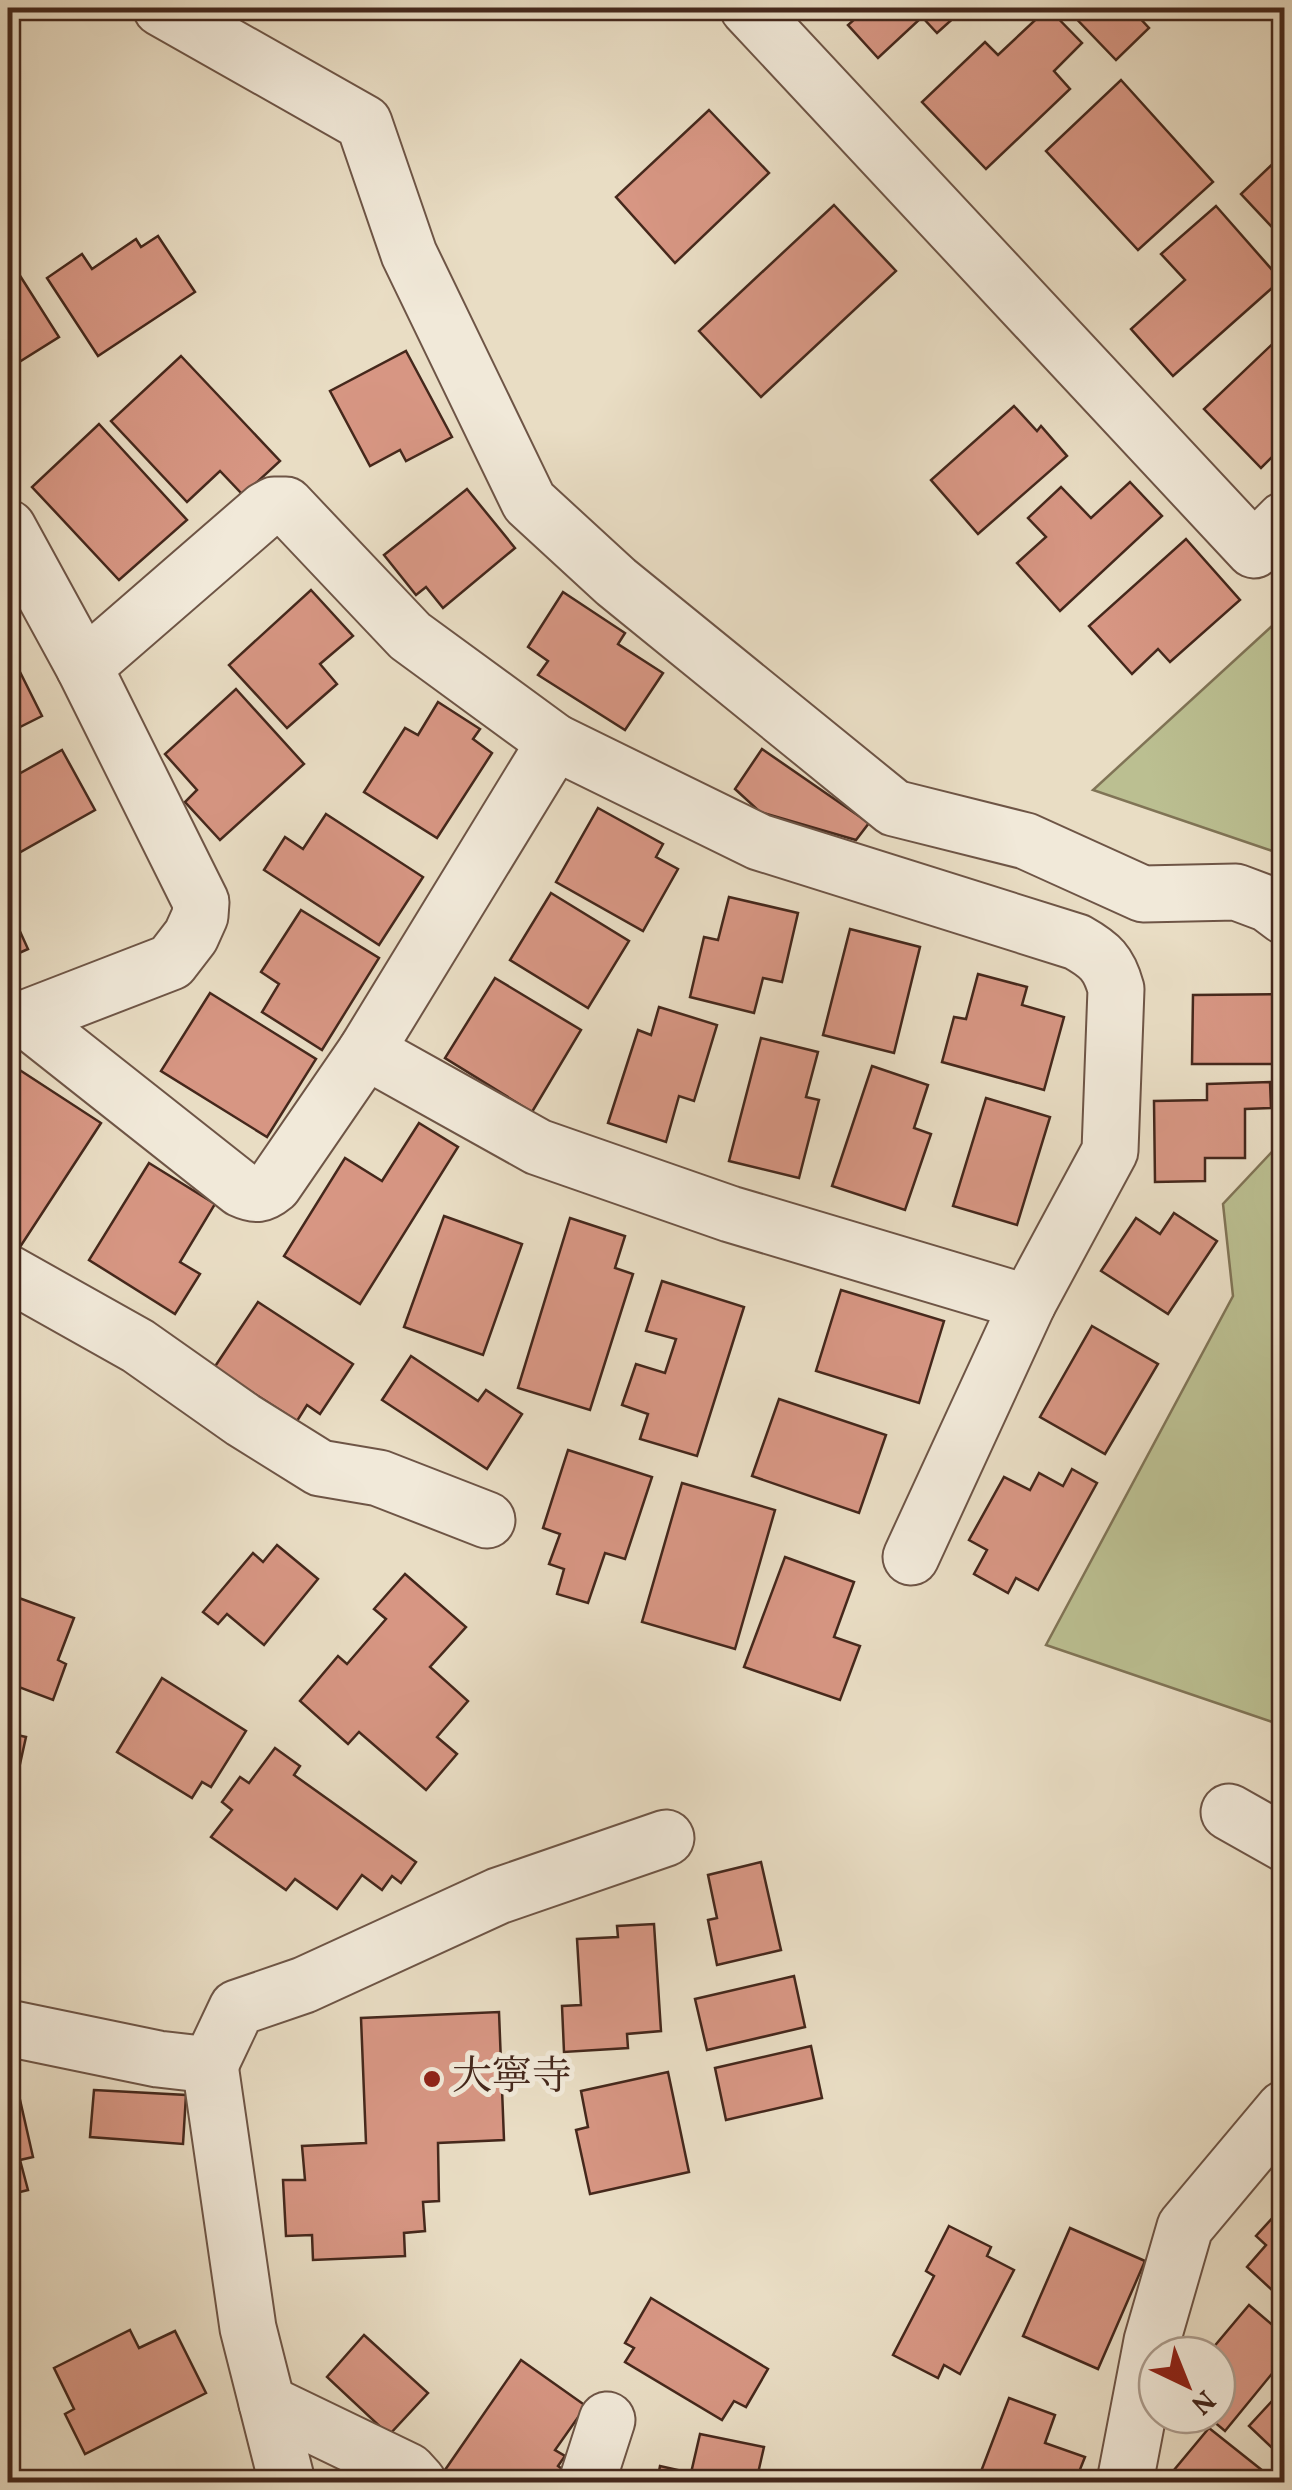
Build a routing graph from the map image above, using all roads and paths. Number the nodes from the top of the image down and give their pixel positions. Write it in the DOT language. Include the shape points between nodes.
graph roads {
  1 [pos="161,8"];
  2 [pos="748,8"];
  3 [pos="1284,520"];
  4 [pos="8,528"];
  5 [pos="84,667"];
  6 [pos="555,742"];
  7 [pos="1143,894"];
  8 [pos="1284,916"];
  9 [pos="1110,968"];
  10 [pos="17,1022"];
  11 [pos="366,1051"];
  12 [pos="8,1273"];
  13 [pos="1028,1303"];
  14 [pos="487,1520"];
  15 [pos="911,1557"];
  16 [pos="1228,1812"];
  17 [pos="666,1838"];
  18 [pos="1284,1843"];
  19 [pos="8,2028"];
  20 [pos="210,2064"];
  21 [pos="1284,2109"];
  22 [pos="267,2403"];
  23 [pos="607,2420"];
  24 [pos="286,2482"];
  25 [pos="418,2482"];
  26 [pos="586,2482"];
  27 [pos="1125,2482"];
  1 -- 7 [label="street" via="364,122 410,254 529,502 616,582 894,808 1026,841"];
  2 -- 3 [label="street" via="1254,550"];
  4 -- 5 [label="street"];
  5 -- 6 [label="street" via="265,510 286,505 410,636"];
  5 -- 10 [label="street" via="201,902 200,916 171,962"];
  6 -- 9 [label="street" via="760,842 1077,942"];
  6 -- 11 [label="street"];
  7 -- 8 [label="street" via="1236,892"];
  7 -- 9 [label="street"];
  9 -- 13 [label="street" via="1116,989 1110,1151"];
  10 -- 11 [label="street" via="253,1195 274,1185"];
  11 -- 13 [label="street" via="538,1147 730,1214"];
  12 -- 14 [label="street" via="138,1346 320,1468 379,1478"];
  13 -- 15 [label="street"];
  16 -- 18 [label="street"];
  17 -- 20 [label="street" via="498,1896 304,1985 237,2008"];
  19 -- 20 [label="street"];
  20 -- 22 [label="street" via="248,2328"];
  21 -- 27 [label="street" via="1185,2227 1152,2341"];
  22 -- 24 [label="street"];
  22 -- 25 [label="street" via="408,2471"];
  23 -- 26 [label="street"];
}
